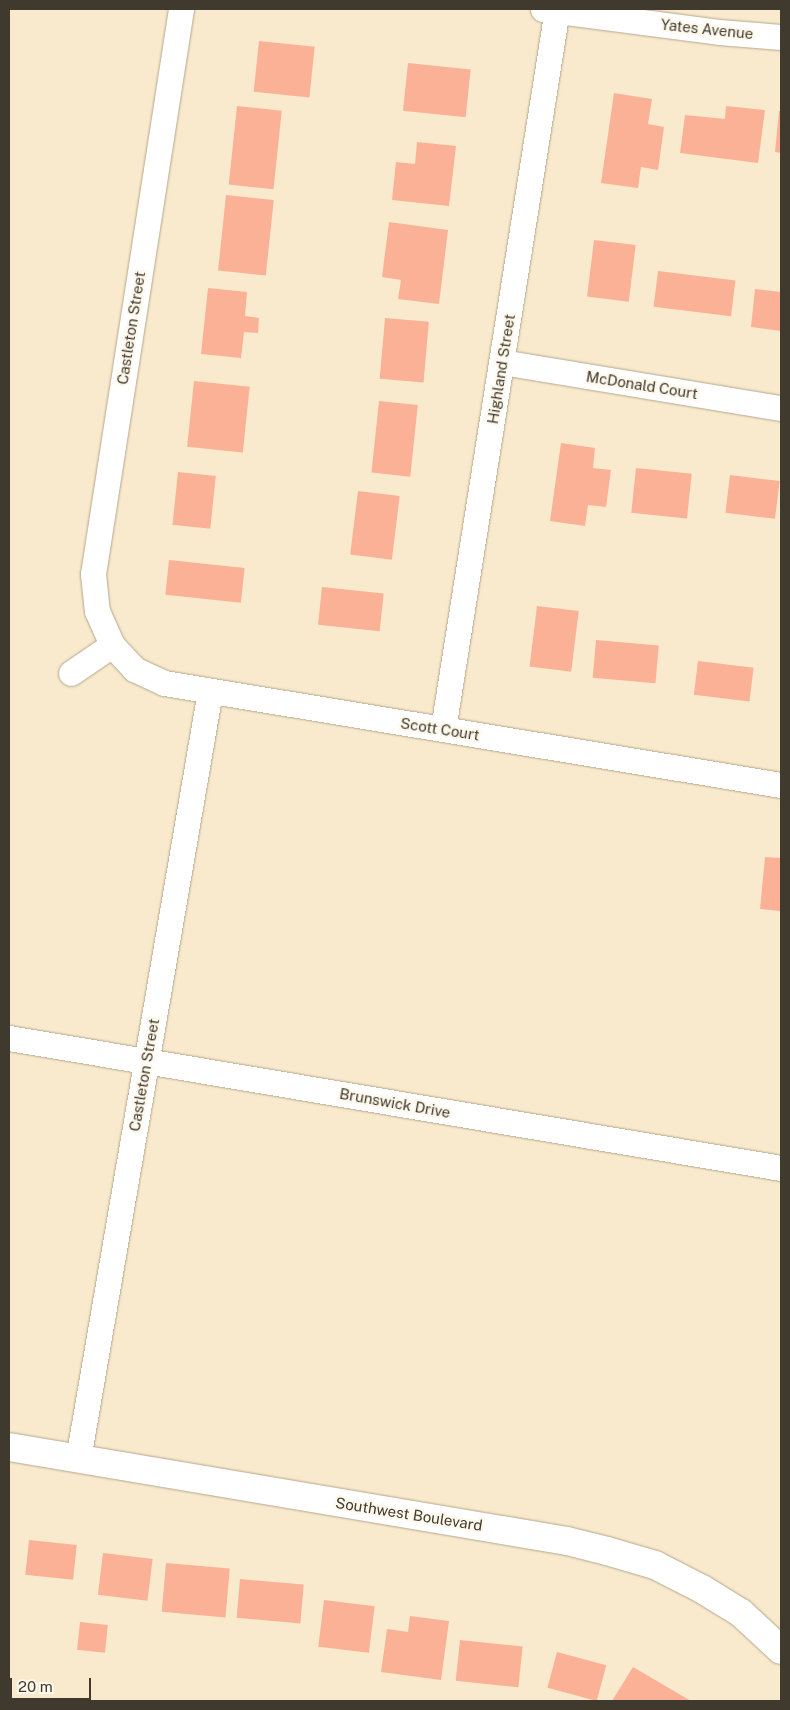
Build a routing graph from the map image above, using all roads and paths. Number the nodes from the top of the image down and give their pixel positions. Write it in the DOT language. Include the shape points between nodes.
graph roads {
  1 [pos="181,9"];
  2 [pos="552,10"];
  3 [pos="781,36"];
  4 [pos="502,362"];
  5 [pos="781,408"];
  6 [pos="112,645"];
  7 [pos="71,673"];
  8 [pos="210,690"];
  9 [pos="443,729"];
  10 [pos="781,785"];
  11 [pos="9,1038"];
  12 [pos="147,1060"];
  13 [pos="781,1168"];
  14 [pos="9,1447"];
  15 [pos="78,1459"];
  16 [pos="781,1650"];
  1 -- 6 [label="street, Castleton Street" via="93,574 97,611"];
  2 -- 3 [label="street, Yates Avenue" via="719,32"];
  2 -- 4 [label="street, Highland Street"];
  4 -- 5 [label="street, McDonald Court"];
  4 -- 9 [label="street, Highland Street"];
  6 -- 7 [label="street"];
  6 -- 8 [label="street, Scott Court" via="134,669 164,683"];
  8 -- 9 [label="street, Scott Court"];
  8 -- 12 [label="street, Castleton Street"];
  9 -- 10 [label="street, Scott Court"];
  11 -- 12 [label="street, Brunswick Drive"];
  12 -- 13 [label="street, Brunswick Drive"];
  12 -- 15 [label="street, Castleton Street"];
  14 -- 15 [label="street, Southwest Boulevard"];
  15 -- 16 [label="street, Southwest Boulevard" via="567,1541 607,1551 655,1565 702,1589 740,1612"];
}
